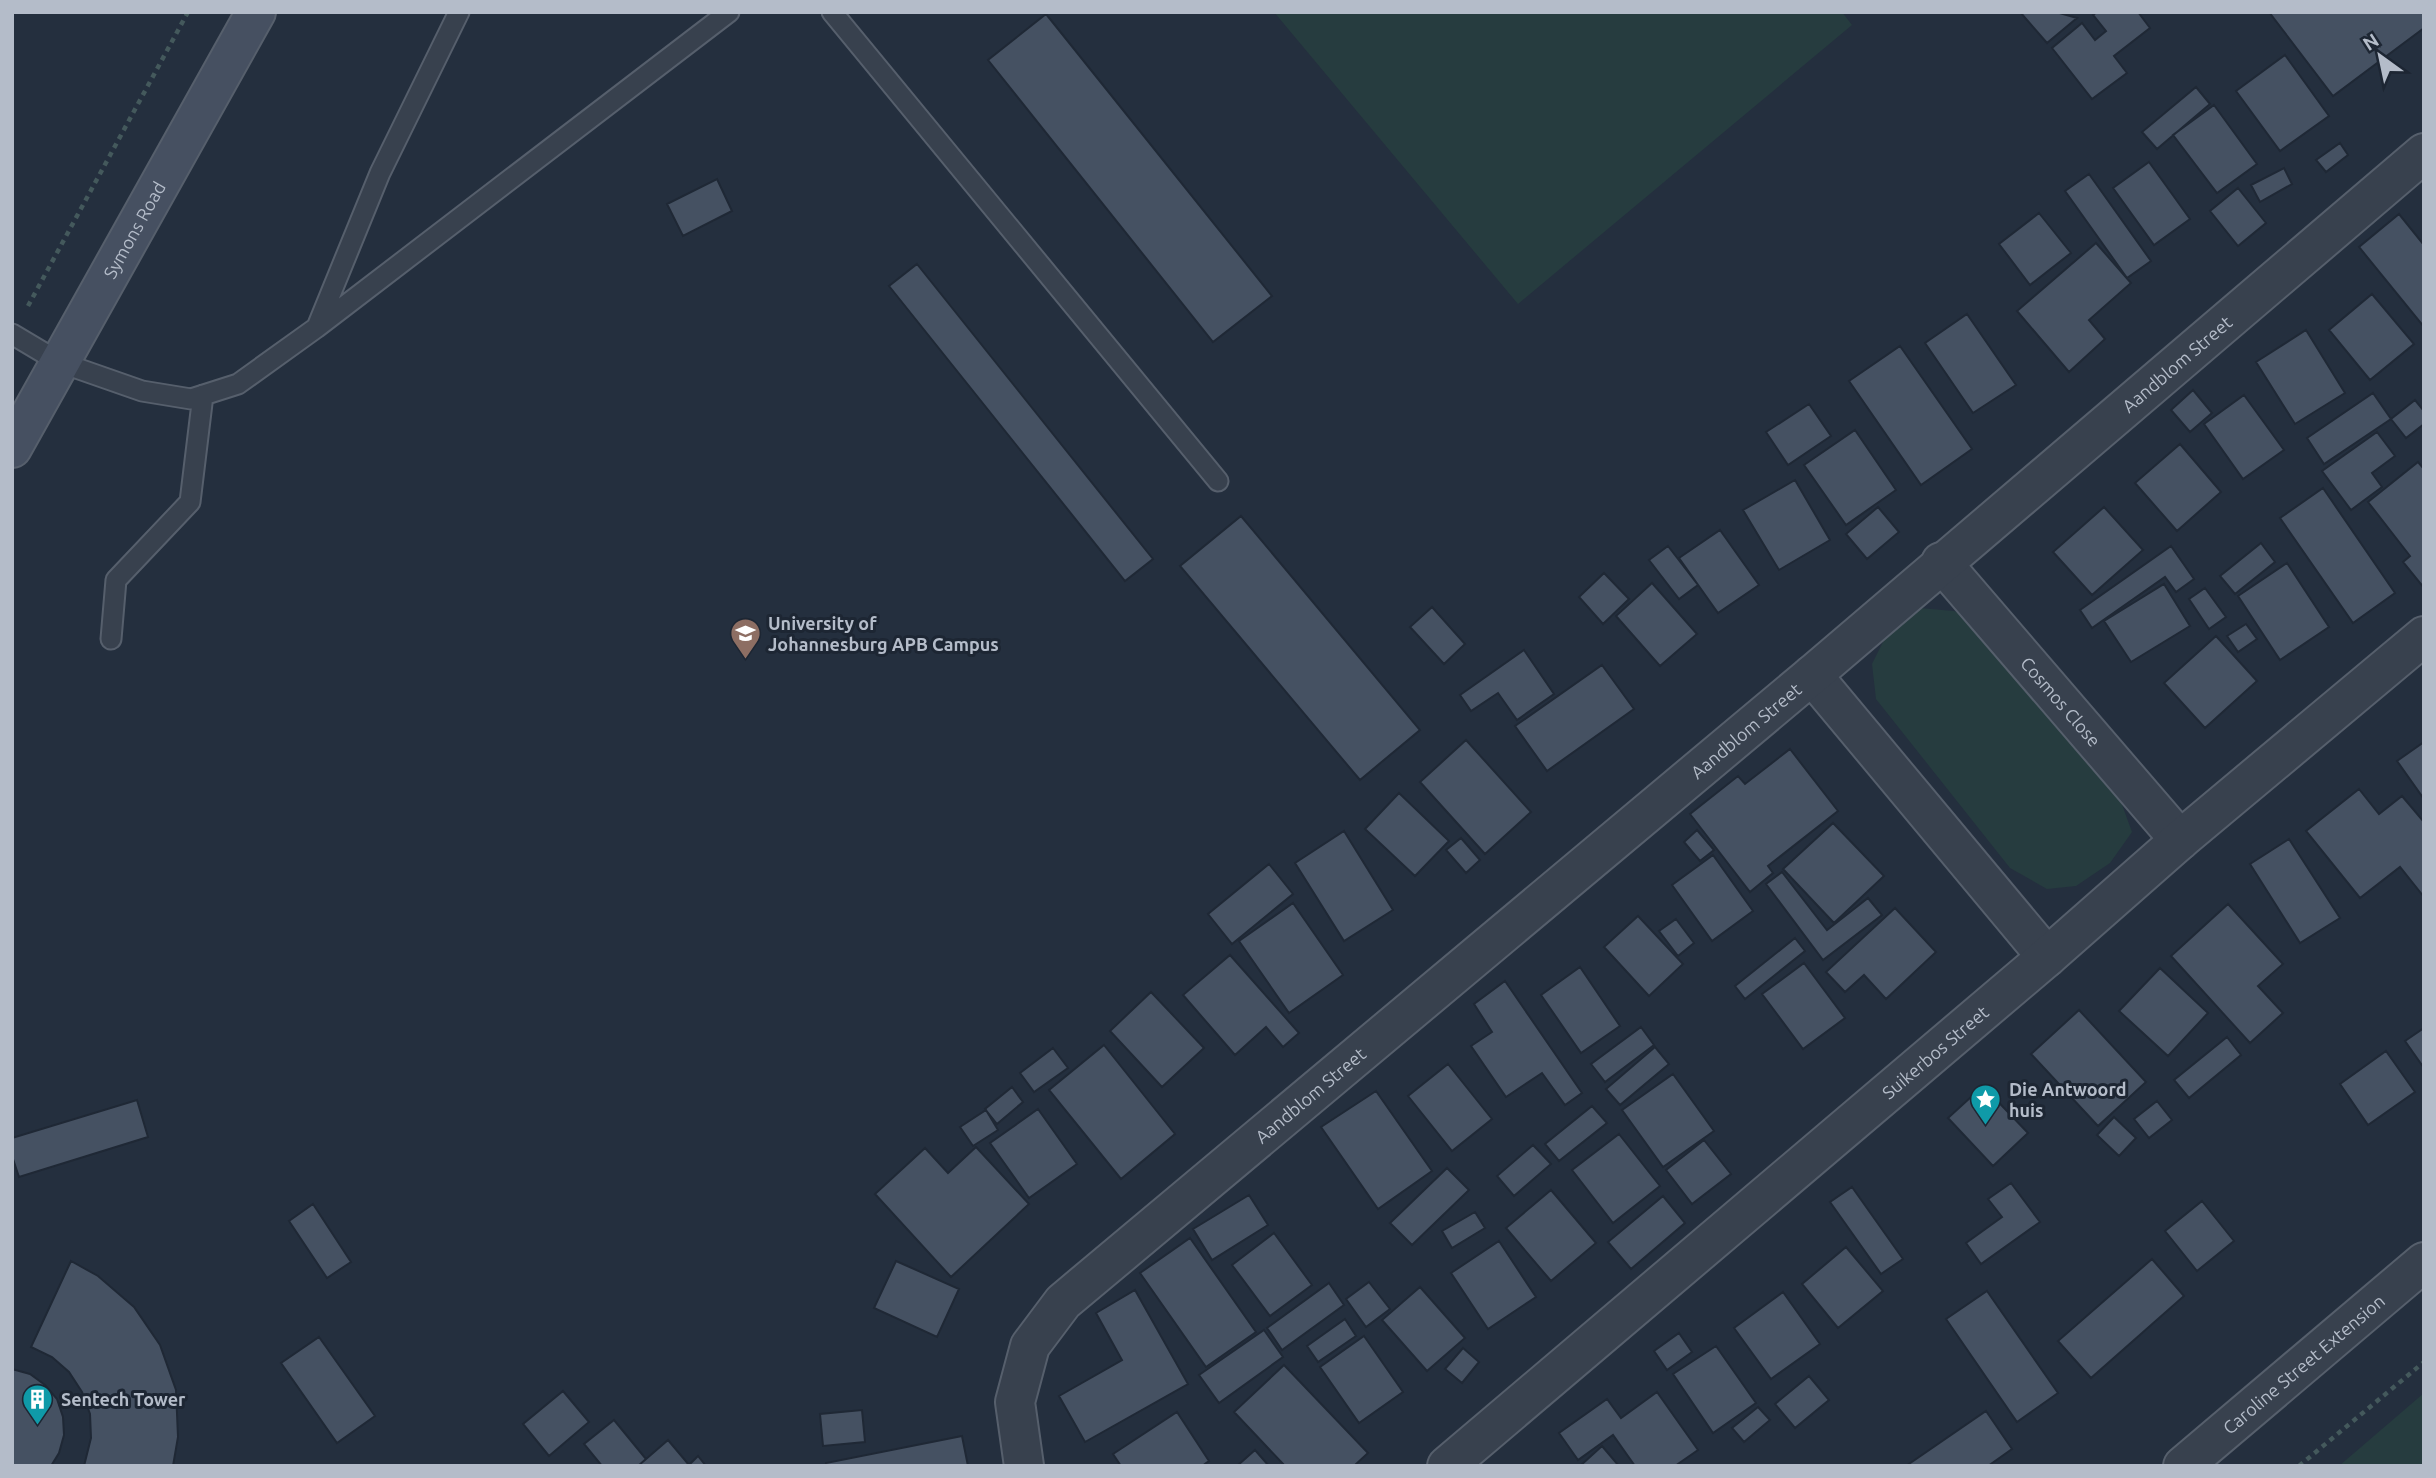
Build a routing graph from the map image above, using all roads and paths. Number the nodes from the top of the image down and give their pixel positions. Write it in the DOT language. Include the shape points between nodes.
graph roads {
  1 [pos="188,12"];
  2 [pos="256,12"];
  3 [pos="459,12"];
  4 [pos="729,12"];
  5 [pos="832,12"];
  6 [pos="2424,152"];
  7 [pos="316,328"];
  8 [pos="12,334"];
  9 [pos="59,362"];
  10 [pos="203,395"];
  11 [pos="12,448"];
  12 [pos="1218,481"];
  13 [pos="1941,562"];
  14 [pos="2424,636"];
  15 [pos="111,639"];
  16 [pos="1812,675"];
  17 [pos="2180,840"];
  18 [pos="2047,957"];
  19 [pos="2424,1262"];
  20 [pos="2424,1362"];
  21 [pos="1024,1466"];
  22 [pos="1447,1466"];
  23 [pos="2183,1466"];
  24 [pos="2299,1466"];
  1 -- 8 [label="path"];
  2 -- 9 [label="main road, Symons Road"];
  3 -- 7 [label="lane" via="380,173"];
  4 -- 7 [label="lane"];
  5 -- 12 [label="lane"];
  6 -- 13 [label="street, Aandblom Street"];
  7 -- 10 [label="lane" via="238,384"];
  8 -- 9 [label="lane"];
  9 -- 10 [label="lane" via="142,391 191,399"];
  9 -- 11 [label="main road, Symons Road"];
  10 -- 15 [label="lane" via="190,502 116,580"];
  13 -- 16 [label="street, Aandblom Street"];
  13 -- 17 [label="street, Cosmos Close"];
  14 -- 17 [label="street, Suikerbos Street"];
  16 -- 18 [label="street"];
  16 -- 21 [label="street, Aandblom Street" via="1063,1302 1030,1346 1015,1402"];
  17 -- 18 [label="street, Suikerbos Street"];
  18 -- 22 [label="street, Suikerbos Street"];
  19 -- 23 [label="street, Caroline Street Extension"];
  20 -- 24 [label="path"];
}
